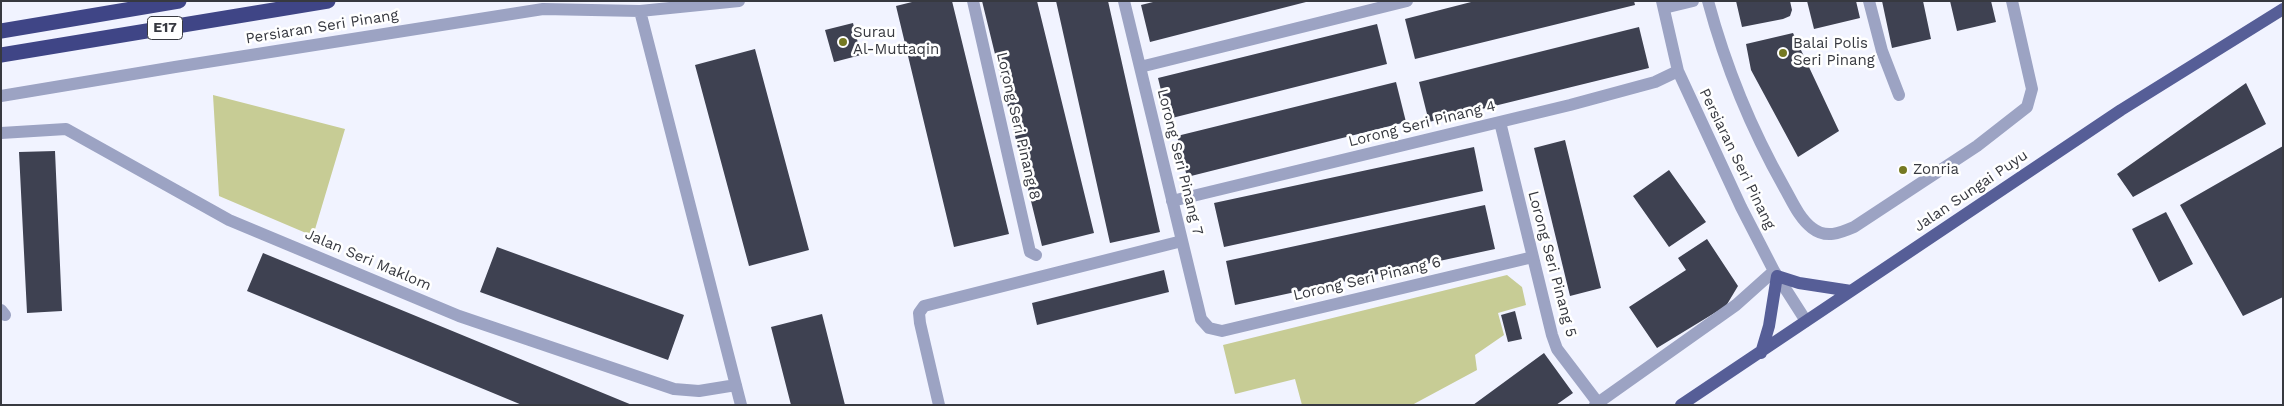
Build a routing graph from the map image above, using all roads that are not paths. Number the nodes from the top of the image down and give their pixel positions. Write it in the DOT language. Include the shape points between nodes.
graph roads {
  1 [pos="179,1"];
  2 [pos="328,1"];
  3 [pos="739,1"];
  4 [pos="972,1"];
  5 [pos="1124,1"];
  6 [pos="1407,1"];
  7 [pos="1693,1"];
  8 [pos="1708,1"];
  9 [pos="1869,1"];
  10 [pos="2012,1"];
  11 [pos="1663,5"];
  12 [pos="2283,9"];
  13 [pos="640,11"];
  14 [pos="1,31"];
  15 [pos="1,55"];
  16 [pos="1140,67"];
  17 [pos="1678,72"];
  18 [pos="1899,95"];
  19 [pos="1,96"];
  20 [pos="1500,122"];
  21 [pos="1,134"];
  22 [pos="1172,201"];
  23 [pos="1182,241"];
  24 [pos="1036,255"];
  25 [pos="1533,257"];
  26 [pos="1776,274"];
  27 [pos="1852,291"];
  28 [pos="1806,322"];
  29 [pos="1209,328"];
  30 [pos="1761,353"];
  31 [pos="736,385"];
  32 [pos="1597,404"];
  33 [pos="741,405"];
  34 [pos="939,405"];
  35 [pos="1681,405"];
  1 -- 14 [label="highway, E17"];
  2 -- 15 [label="highway, E17"];
  3 -- 13 [label="street, Persiaran Seri Pinang"];
  4 -- 24 [label="street, Lorong Seri Pinang 8" via="1030,252"];
  5 -- 16 [label="street, Lorong Seri Pinang 7"];
  6 -- 16 [label="street"];
  7 -- 11 [label="street"];
  8 -- 10 [label="street" via="1721,51 1741,101 1781,181 1801,216 1812,228 1824,234 1838,234 1854,227 1977,146 2027,107 2032,89"];
  9 -- 18 [label="street" via="1882,51"];
  11 -- 17 [label="street, Persiaran Seri Pinang"];
  12 -- 27 [label="main road, Jalan Sungai Puyu" via="2121,110"];
  13 -- 19 [label="street, Persiaran Seri Pinang" via="543,9"];
  13 -- 31 [label="street"];
  16 -- 22 [label="street, Lorong Seri Pinang 7"];
  17 -- 20 [label="street, Lorong Seri Pinang 4" via="1655,82"];
  17 -- 26 [label="street, Persiaran Seri Pinang" via="1740,207"];
  20 -- 22 [label="street, Lorong Seri Pinang 4"];
  20 -- 25 [label="street, Lorong Seri Pinang 5"];
  21 -- 31 [label="street, Jalan Seri Maklom" via="66,128 229,220 459,316 674,388 699,390"];
  22 -- 23 [label="street, Lorong Seri Pinang 7"];
  23 -- 29 [label="street, Lorong Seri Pinang 7" via="1201,319"];
  23 -- 34 [label="street" via="924,306 919,313 920,323"];
  25 -- 29 [label="street, Lorong Seri Pinang 6" via="1222,330"];
  25 -- 32 [label="street, Lorong Seri Pinang 5" via="1557,349"];
  26 -- 27 [label="main road" via="1799,282"];
  26 -- 28 [label="street, Persiaran Seri Pinang"];
  26 -- 30 [label="main road" via="1769,326"];
  26 -- 32 [label="street"];
  27 -- 28 [label="main road, Jalan Sungai Puyu"];
  28 -- 30 [label="main road, Jalan Sungai Puyu"];
  30 -- 35 [label="main road, Jalan Sungai Puyu"];
  31 -- 33 [label="street"];
}
